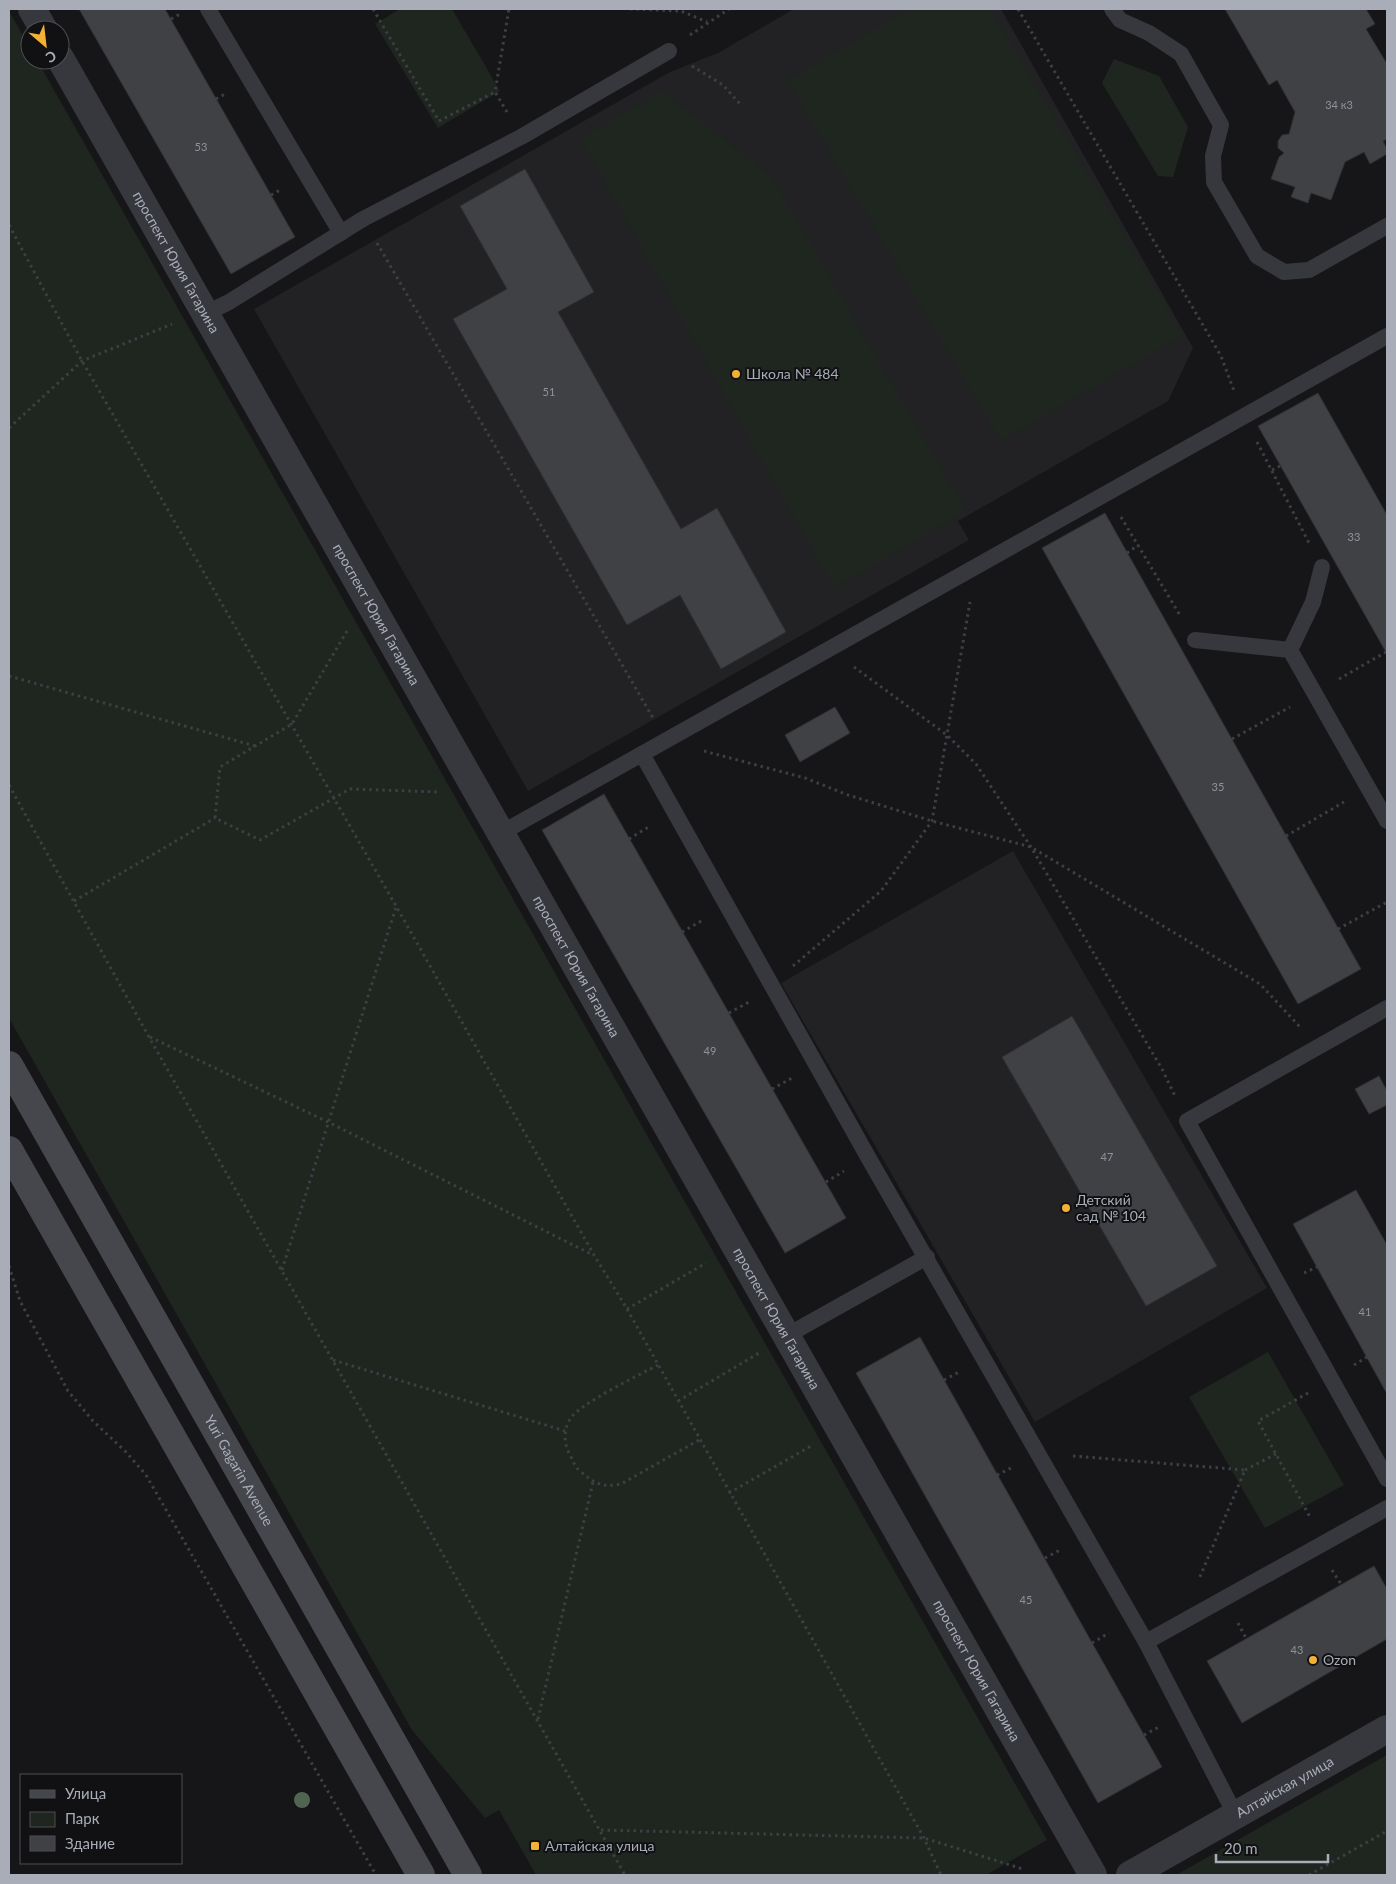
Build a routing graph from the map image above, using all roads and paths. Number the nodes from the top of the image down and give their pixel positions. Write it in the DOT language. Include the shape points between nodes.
graph roads {
  1 [pos="32,9"];
  2 [pos="208,9"];
  3 [pos="373,9"];
  4 [pos="509,9"];
  5 [pos="630,9"];
  6 [pos="729,9"];
  7 [pos="1018,9"];
  8 [pos="1112,9"];
  9 [pos="38,20"];
  10 [pos="707,22"];
  11 [pos="669,51"];
  12 [pos="67,70"];
  13 [pos="495,92"];
  14 [pos="740,104"];
  15 [pos="521,136"];
  16 [pos="364,220"];
  17 [pos="9,225"];
  18 [pos="1387,226"];
  19 [pos="341,234"];
  20 [pos="206,314"];
  21 [pos="1387,336"];
  22 [pos="82,361"];
  23 [pos="1243,417"];
  24 [pos="9,428"];
  25 [pos="1280,466"];
  26 [pos="1107,493"];
  27 [pos="1138,545"];
  28 [pos="1127,553"];
  29 [pos="975,567"];
  30 [pos="1322,567"];
  31 [pos="367,598"];
  32 [pos="1195,640"];
  33 [pos="1290,650"];
  34 [pos="822,653"];
  35 [pos="9,676"];
  36 [pos="292,724"];
  37 [pos="947,736"];
  38 [pos="666,741"];
  39 [pos="255,746"];
  40 [pos="642,754"];
  41 [pos="9,785"];
  42 [pos="1368,788"];
  43 [pos="479,794"];
  44 [pos="334,797"];
  45 [pos="215,818"];
  46 [pos="932,821"];
  47 [pos="1387,821"];
  48 [pos="501,833"];
  49 [pos="1286,836"];
  50 [pos="1031,847"];
  51 [pos="74,901"];
  52 [pos="1387,902"];
  53 [pos="396,906"];
  54 [pos="1338,929"];
  55 [pos="770,983"];
  56 [pos="1387,1008"];
  57 [pos="149,1037"];
  58 [pos="1319,1048"];
  59 [pos="9,1065"];
  60 [pos="1187,1121"];
  61 [pos="328,1122"];
  62 [pos="9,1150"];
  63 [pos="735,1247"];
  64 [pos="594,1255"];
  65 [pos="927,1257"];
  66 [pos="9,1266"];
  67 [pos="282,1270"];
  68 [pos="626,1309"];
  69 [pos="786,1336"];
  70 [pos="333,1360"];
  71 [pos="658,1365"];
  72 [pos="1332,1380"];
  73 [pos="678,1401"];
  74 [pos="839,1429"];
  75 [pos="565,1431"];
  76 [pos="699,1440"];
  77 [pos="1039,1454"];
  78 [pos="1276,1454"];
  79 [pos="1245,1470"];
  80 [pos="1387,1479"];
  81 [pos="593,1482"];
  82 [pos="729,1493"];
  83 [pos="1387,1508"];
  84 [pos="1324,1544"];
  85 [pos="1209,1608"];
  86 [pos="1146,1642"];
  87 [pos="538,1720"];
  88 [pos="1387,1730"];
  89 [pos="1236,1816"];
  90 [pos="600,1830"];
  91 [pos="1387,1831"];
  92 [pos="924,1838"];
  93 [pos="1024,1869"];
  94 [pos="376,1875"];
  95 [pos="421,1875"];
  96 [pos="468,1875"];
  97 [pos="625,1875"];
  98 [pos="942,1875"];
  99 [pos="1093,1875"];
  100 [pos="1130,1875"];
  101 [pos="1309,1875"];
  1 -- 9 [label="street"];
  2 -- 19 [label="lane"];
  3 -- 13 [label="path" via="438,121"];
  4 -- 13 [label="path"];
  5 -- 10 [label="path" via="681,11"];
  6 -- 10 [label="path"];
  7 -- 23 [label="path" via="1221,356"];
  8 -- 18 [label="lane" via="1120,20 1149,33 1181,54 1221,125 1213,156 1214,182 1257,256 1284,272 1309,270"];
  10 -- 11 [label="path"];
  11 -- 14 [label="path" via="723,85"];
  11 -- 15 [label="lane"];
  12 -- 20 [label="street, проспект Юрия Гагарина"];
  13 -- 15 [label="path"];
  15 -- 16 [label="lane"];
  16 -- 19 [label="lane"];
  16 -- 38 [label="path"];
  17 -- 22 [label="path"];
  19 -- 20 [label="lane"];
  20 -- 22 [label="path" via="184,319"];
  20 -- 31 [label="street, проспект Юрия Гагарина"];
  21 -- 23 [label="lane"];
  22 -- 24 [label="path"];
  22 -- 36 [label="path"];
  23 -- 26 [label="lane"];
  25 -- 30 [label="path" via="1272,470"];
  26 -- 27 [label="path"];
  26 -- 29 [label="lane"];
  27 -- 28 [label="path"];
  27 -- 32 [label="path"];
  29 -- 34 [label="lane"];
  29 -- 37 [label="path"];
  30 -- 33 [label="lane" via="1313,602"];
  31 -- 36 [label="path"];
  31 -- 43 [label="street, проспект Юрия Гагарина"];
  32 -- 33 [label="lane"];
  33 -- 42 [label="lane"];
  34 -- 37 [label="path" via="859,669"];
  34 -- 38 [label="lane"];
  35 -- 39 [label="path"];
  36 -- 39 [label="path"];
  36 -- 44 [label="path"];
  37 -- 46 [label="path"];
  37 -- 50 [label="path" via="976,764"];
  38 -- 40 [label="lane"];
  38 -- 46 [label="path" via="805,778"];
  39 -- 45 [label="path" via="220,767"];
  40 -- 48 [label="lane"];
  40 -- 55 [label="lane"];
  41 -- 51 [label="path"];
  42 -- 47 [label="lane"];
  42 -- 49 [label="path"];
  43 -- 44 [label="path" via="350,789"];
  43 -- 48 [label="street, проспект Юрия Гагарина"];
  44 -- 45 [label="path" via="260,840"];
  44 -- 53 [label="path"];
  45 -- 51 [label="path"];
  46 -- 50 [label="path"];
  46 -- 55 [label="path" via="881,891"];
  48 -- 63 [label="street, проспект Юрия Гагарина"];
  50 -- 58 [label="path" via="1260,984"];
  50 -- 60 [label="path" via="1162,1069"];
  51 -- 57 [label="path"];
  52 -- 54 [label="path"];
  53 -- 61 [label="path"];
  53 -- 64 [label="path"];
  55 -- 65 [label="lane"];
  56 -- 58 [label="lane"];
  57 -- 61 [label="path"];
  57 -- 67 [label="path"];
  58 -- 60 [label="lane"];
  59 -- 96 [label="main road, Yuri Gagarin Avenue"];
  60 -- 72 [label="lane"];
  61 -- 64 [label="path"];
  61 -- 67 [label="path"];
  62 -- 95 [label="main road"];
  63 -- 68 [label="path"];
  63 -- 69 [label="street, проспект Юрия Гагарина"];
  64 -- 68 [label="path"];
  65 -- 69 [label="lane"];
  65 -- 77 [label="lane"];
  66 -- 94 [label="path" via="20,1301 68,1391 146,1475"];
  67 -- 70 [label="path"];
  68 -- 71 [label="path"];
  69 -- 73 [label="path"];
  69 -- 74 [label="street, проспект Юрия Гагарина"];
  70 -- 75 [label="path"];
  70 -- 87 [label="path"];
  71 -- 73 [label="path"];
  71 -- 75 [label="path" via="584,1406 571,1417"];
  72 -- 78 [label="path" via="1258,1422"];
  72 -- 80 [label="lane"];
  73 -- 76 [label="path"];
  74 -- 82 [label="path"];
  74 -- 99 [label="street, проспект Юрия Гагарина"];
  75 -- 81 [label="path" via="566,1449 577,1468"];
  76 -- 81 [label="path" via="622,1484 610,1486"];
  76 -- 82 [label="path"];
  77 -- 79 [label="path"];
  77 -- 86 [label="lane"];
  78 -- 79 [label="path"];
  78 -- 84 [label="path"];
  79 -- 85 [label="path" via="1196,1587"];
  81 -- 87 [label="path"];
  82 -- 92 [label="path"];
  83 -- 84 [label="lane"];
  84 -- 85 [label="lane"];
  85 -- 86 [label="lane"];
  86 -- 89 [label="lane"];
  87 -- 90 [label="path"];
  88 -- 89 [label="street, Алтайская улица"];
  89 -- 100 [label="street, Алтайская улица"];
  90 -- 92 [label="path"];
  90 -- 97 [label="path"];
  91 -- 101 [label="path"];
  92 -- 93 [label="path"];
  92 -- 98 [label="path"];
}
